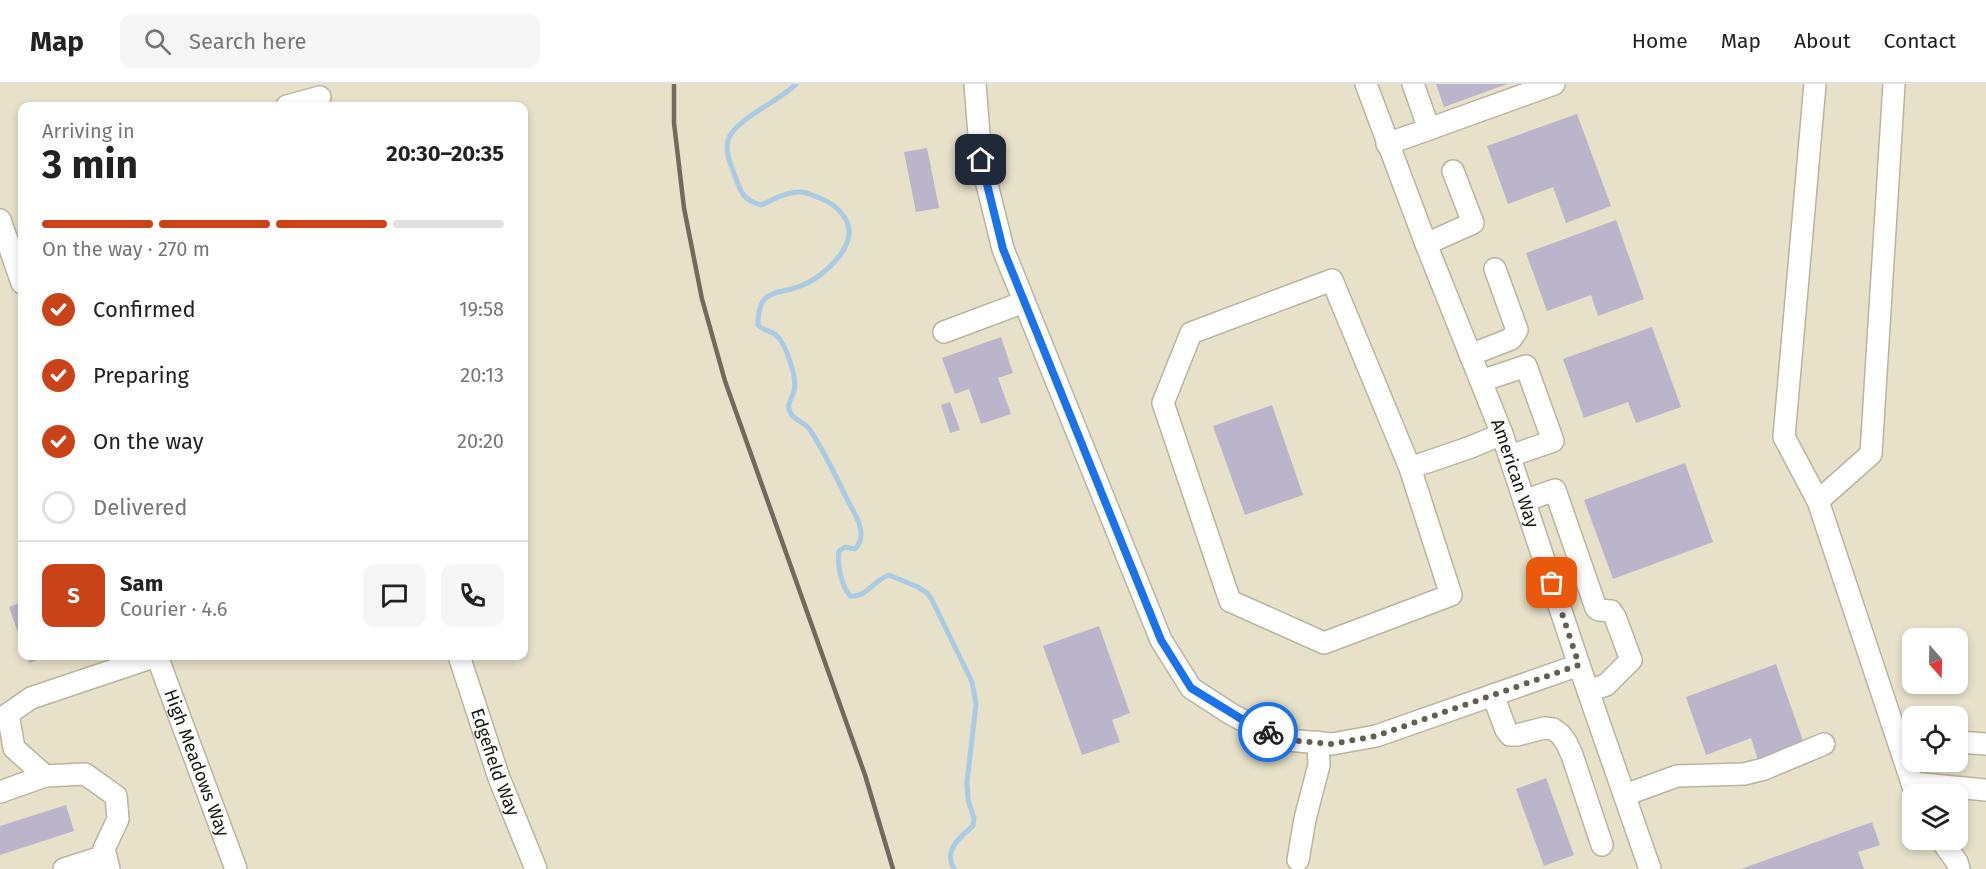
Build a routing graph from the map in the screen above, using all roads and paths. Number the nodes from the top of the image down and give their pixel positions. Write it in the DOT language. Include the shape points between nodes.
graph roads {
  1 [pos="975,84"];
  2 [pos="1366,84"];
  3 [pos="1413,84"];
  4 [pos="1554,84"];
  5 [pos="1815,84"];
  6 [pos="1894,84"];
  7 [pos="320,96"];
  8 [pos="300,102"];
  9 [pos="1430,129"];
  10 [pos="1387,144"];
  11 [pos="1453,171"];
  12 [pos="0,220"];
  13 [pos="1426,244"];
  14 [pos="1495,269"];
  15 [pos="18,272"];
  16 [pos="1024,302"];
  17 [pos="944,332"];
  18 [pos="1470,355"];
  19 [pos="1481,381"];
  20 [pos="1502,434"];
  21 [pos="1510,456"];
  22 [pos="1410,468"];
  23 [pos="1524,501"];
  24 [pos="1818,501"];
  25 [pos="144,660"];
  26 [pos="158,660"];
  27 [pos="460,660"];
  28 [pos="1579,665"];
  29 [pos="1588,692"];
  30 [pos="1493,695"];
  31 [pos="1902,732"];
  32 [pos="1318,742"];
  33 [pos="1968,743"];
  34 [pos="1824,744"];
  35 [pos="1986,744"];
  36 [pos="45,776"];
  37 [pos="1968,790"];
  38 [pos="1986,790"];
  39 [pos="0,792"];
  40 [pos="1625,795"];
  41 [pos="1602,845"];
  42 [pos="1948,850"];
  43 [pos="1298,860"];
  44 [pos="107,862"];
  45 [pos="64,869"];
  46 [pos="236,869"];
  47 [pos="536,869"];
  48 [pos="1650,869"];
  49 [pos="1959,869"];
  1 -- 16 [label="street" via="981,160 1003,249"];
  2 -- 10 [label="street, American Way"];
  3 -- 9 [label="street"];
  4 -- 9 [label="street"];
  5 -- 24 [label="street" via="1784,437"];
  6 -- 24 [label="street" via="1871,454"];
  7 -- 8 [label="street"];
  9 -- 10 [label="street"];
  10 -- 13 [label="street, American Way"];
  11 -- 13 [label="street" via="1473,223"];
  12 -- 15 [label="street"];
  13 -- 18 [label="street, American Way"];
  14 -- 18 [label="street" via="1517,330 1511,339"];
  16 -- 17 [label="street"];
  16 -- 32 [label="street" via="1161,640 1191,688 1248,723 1287,740"];
  18 -- 19 [label="street, American Way"];
  19 -- 20 [label="street, American Way"];
  19 -- 21 [label="street" via="1526,366 1553,441"];
  20 -- 21 [label="street, American Way"];
  20 -- 22 [label="street"];
  21 -- 23 [label="street, American Way"];
  22 -- 22 [label="street" via="1451,595 1324,643 1230,600 1163,403 1191,333 1332,280"];
  23 -- 28 [label="street, American Way"];
  23 -- 29 [label="street" via="1555,490 1596,608 1611,611 1615,616 1631,660 1605,685"];
  24 -- 31 [label="street"];
  25 -- 36 [label="street" via="31,698 8,714 14,748"];
  26 -- 46 [label="street, High Meadows Way"];
  27 -- 47 [label="street, Edgefield Way" via="499,778"];
  28 -- 29 [label="street, American Way"];
  28 -- 30 [label="street"];
  29 -- 40 [label="street, American Way"];
  30 -- 32 [label="street" via="1376,736 1332,744"];
  30 -- 41 [label="street" via="1510,735 1545,728 1553,729 1566,742"];
  32 -- 43 [label="street" via="1319,765"];
  33 -- 35 [label="street"];
  34 -- 40 [label="street" via="1764,769 1744,774 1677,776"];
  36 -- 39 [label="street"];
  36 -- 44 [label="street" via="86,774 116,796 118,819 104,849"];
  37 -- 38 [label="street"];
  40 -- 48 [label="street, American Way"];
  42 -- 49 [label="street"];
  44 -- 45 [label="street"];
}
